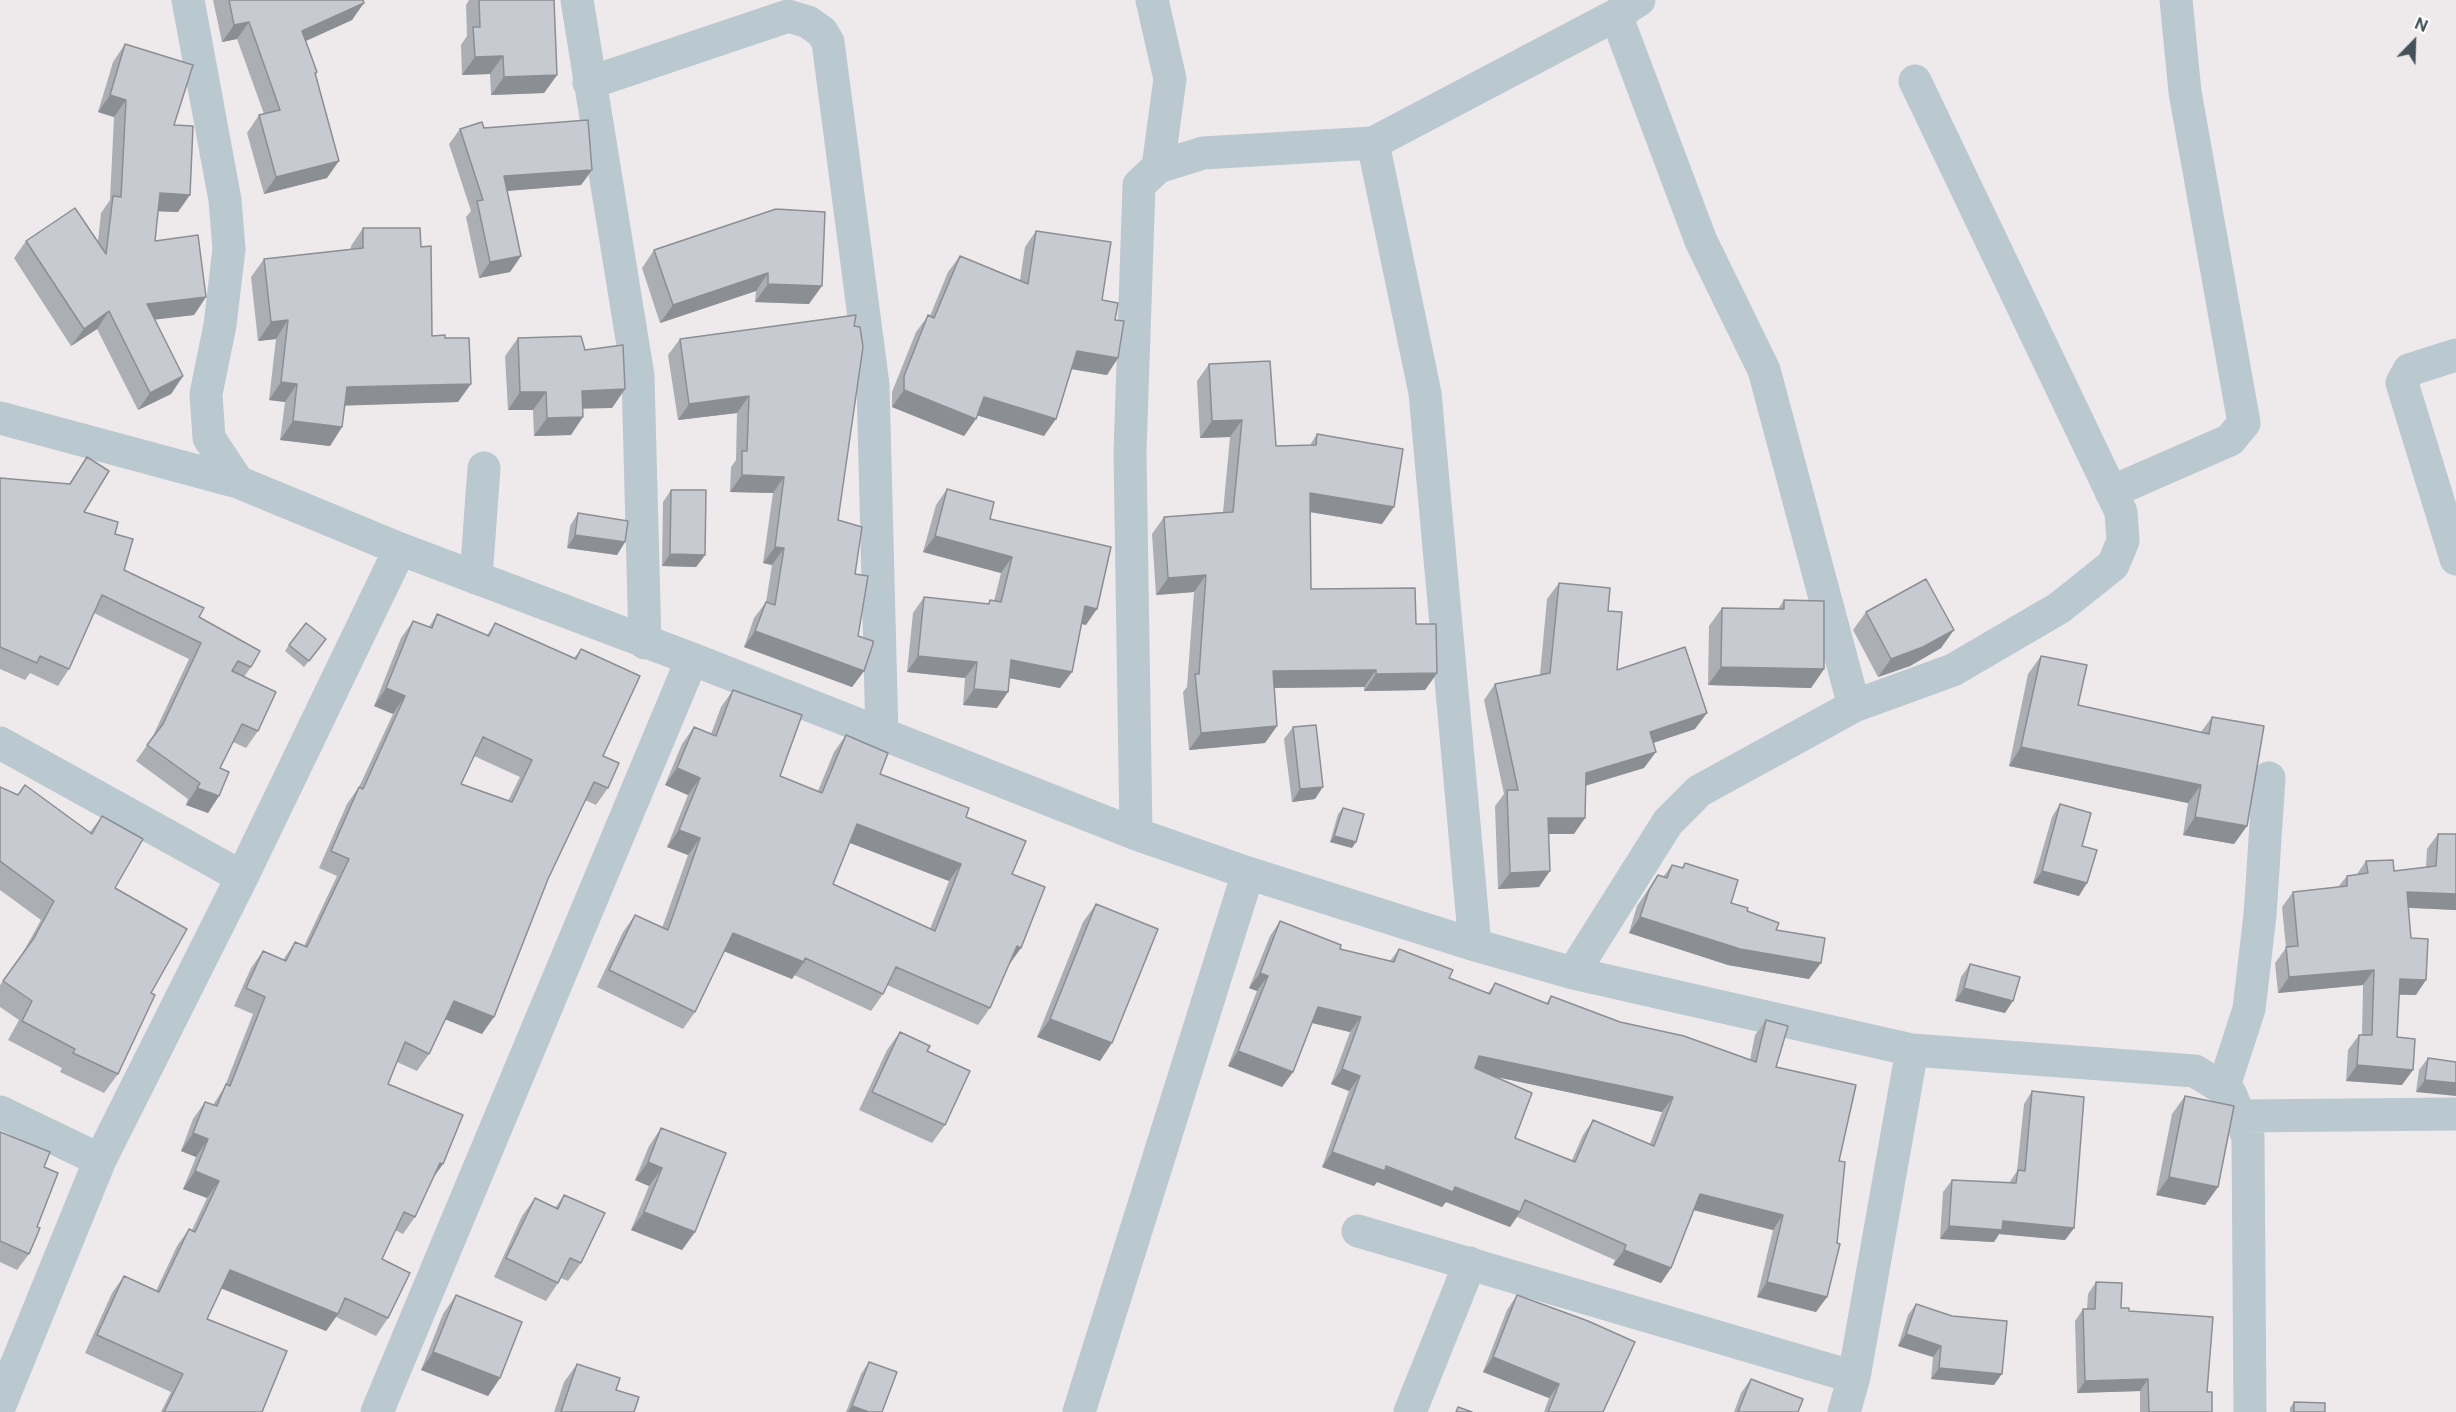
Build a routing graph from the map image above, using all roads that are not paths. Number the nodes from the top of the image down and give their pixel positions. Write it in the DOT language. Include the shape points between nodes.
graph roads {
  1 [pos="188,0"];
  2 [pos="577,0"];
  3 [pos="1152,0"];
  4 [pos="2176,0"];
  5 [pos="1628,7"];
  6 [pos="1915,81"];
  7 [pos="589,83"];
  8 [pos="1373,143"];
  9 [pos="1158,167"];
  10 [pos="2456,355"];
  11 [pos="0,418"];
  12 [pos="484,468"];
  13 [pos="238,482"];
  14 [pos="2111,492"];
  15 [pos="400,549"];
  16 [pos="2456,559"];
  17 [pos="476,578"];
  18 [pos="645,643"];
  19 [pos="692,659"];
  20 [pos="1854,706"];
  21 [pos="882,735"];
  22 [pos="0,743"];
  23 [pos="2269,778"];
  24 [pos="1136,834"];
  25 [pos="1248,873"];
  26 [pos="242,877"];
  27 [pos="1475,945"];
  28 [pos="1573,974"];
  29 [pos="1912,1050"];
  30 [pos="2231,1102"];
  31 [pos="0,1112"];
  32 [pos="2456,1114"];
  33 [pos="99,1160"];
  34 [pos="1358,1231"];
  35 [pos="1470,1263"];
  36 [pos="1854,1377"];
  37 [pos="0,1406"];
  38 [pos="377,1412"];
  39 [pos="1079,1412"];
  40 [pos="1410,1412"];
  41 [pos="1844,1412"];
  42 [pos="2250,1412"];
  1 -- 13 [label="street" via="225,200 229,249 220,325 206,394 209,438"];
  2 -- 7 [label="street"];
  3 -- 9 [label="street" via="1170,79"];
  4 -- 14 [label="street" via="2186,92 2244,423 2230,440"];
  5 -- 8 [label="street"];
  5 -- 20 [label="street" via="1701,242 1764,370"];
  6 -- 14 [label="street"];
  7 -- 18 [label="street" via="638,376"];
  7 -- 21 [label="street" via="788,16 808,22 828,42 873,385"];
  8 -- 9 [label="street" via="1203,153"];
  8 -- 27 [label="street" via="1425,393"];
  9 -- 24 [label="street" via="1139,184 1133,359 1130,452"];
  10 -- 16 [label="street" via="2409,370 2402,383"];
  11 -- 13 [label="street"];
  12 -- 17 [label="street"];
  13 -- 15 [label="street"];
  14 -- 20 [label="street" via="2121,512 2123,541 2113,565 2059,608 1953,669"];
  15 -- 17 [label="street"];
  15 -- 26 [label="street"];
  17 -- 18 [label="street"];
  18 -- 19 [label="street"];
  19 -- 21 [label="street"];
  19 -- 38 [label="street"];
  20 -- 28 [label="street" via="1699,791 1683,804"];
  21 -- 24 [label="street"];
  22 -- 26 [label="street"];
  23 -- 30 [label="street" via="2249,1009"];
  24 -- 25 [label="street"];
  25 -- 27 [label="street"];
  25 -- 39 [label="street"];
  26 -- 33 [label="street"];
  27 -- 28 [label="street"];
  28 -- 29 [label="street"];
  29 -- 30 [label="street" via="2195,1071"];
  29 -- 36 [label="street"];
  30 -- 32 [label="street"];
  30 -- 42 [label="street" via="2248,1137"];
  31 -- 33 [label="street"];
  33 -- 37 [label="street"];
  34 -- 35 [label="street"];
  35 -- 36 [label="street"];
  35 -- 40 [label="street"];
  36 -- 41 [label="street"];
}
